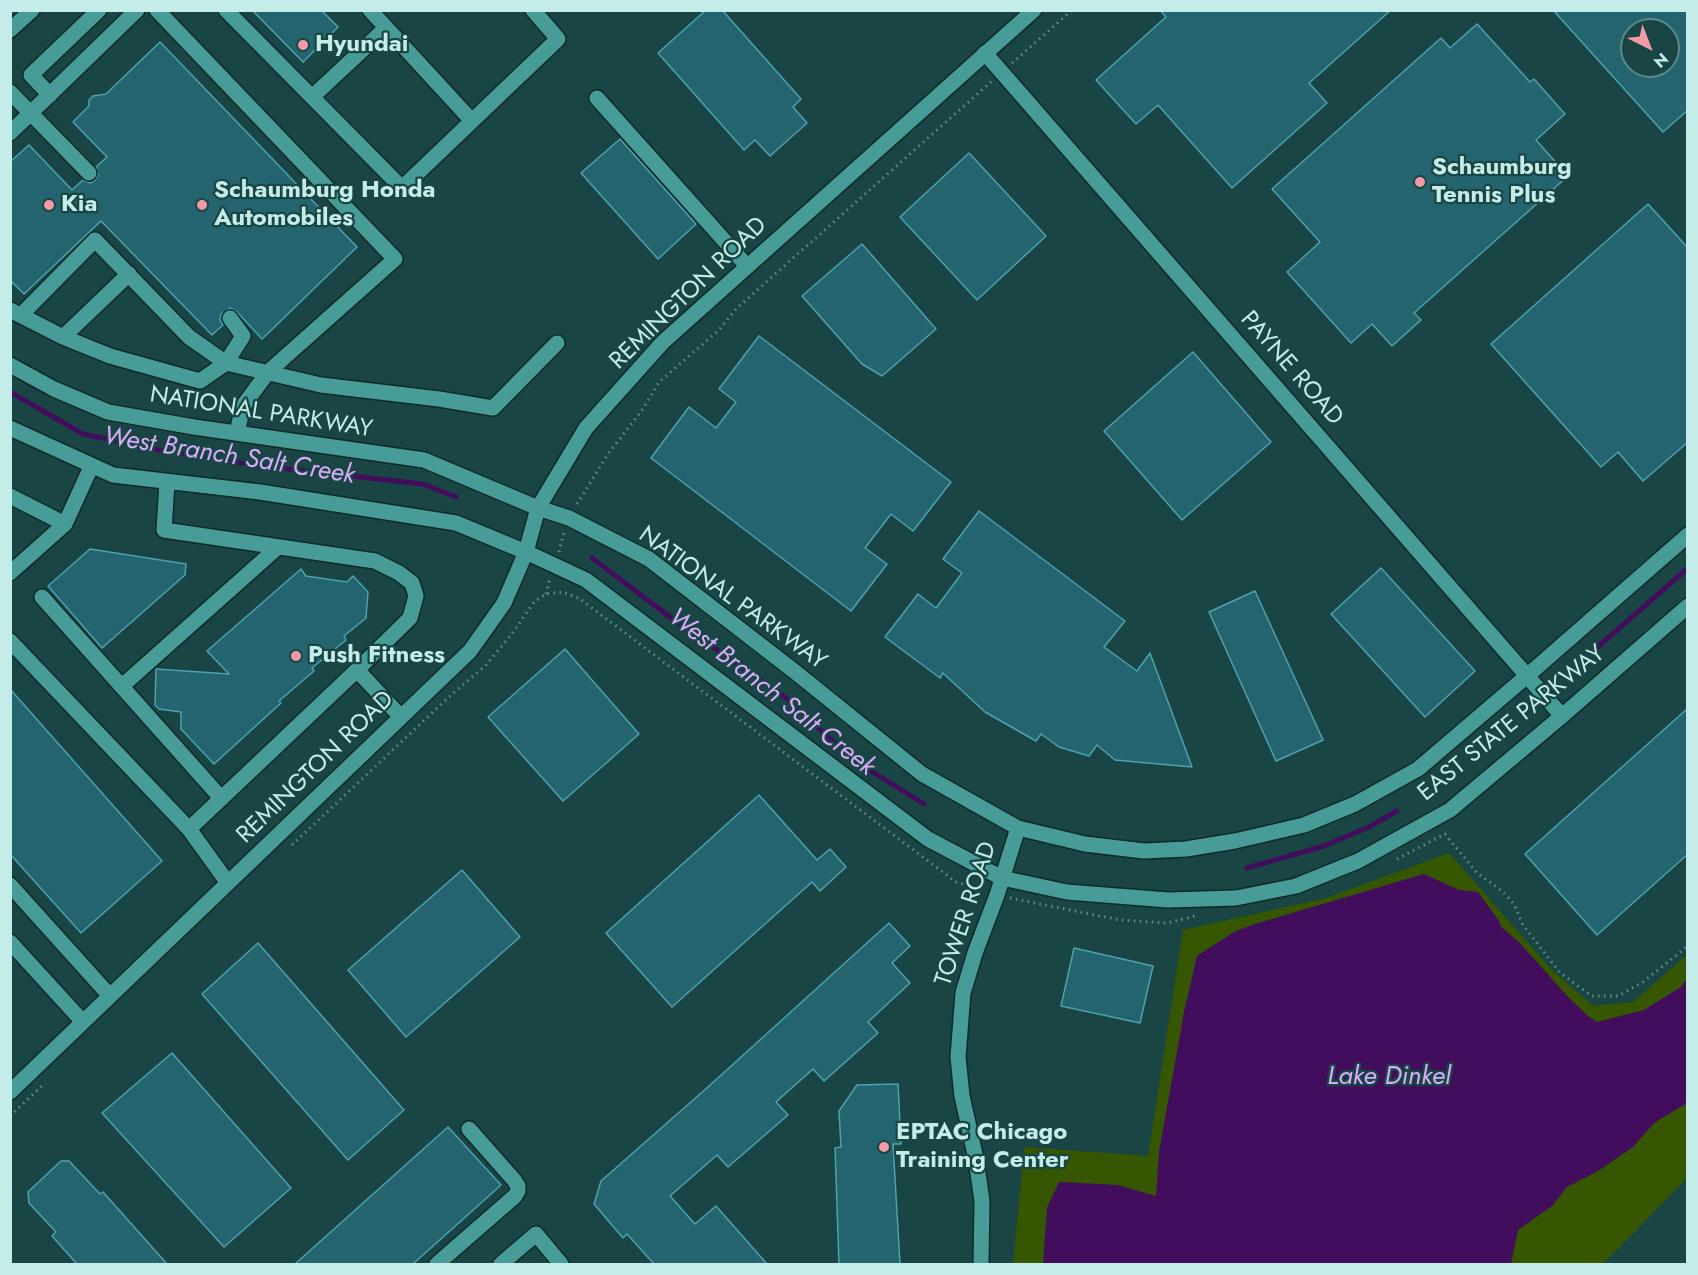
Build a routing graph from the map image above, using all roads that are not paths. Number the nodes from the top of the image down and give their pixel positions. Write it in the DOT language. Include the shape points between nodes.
graph roads {
  1 [pos="32,10"];
  2 [pos="99,10"];
  3 [pos="157,10"];
  4 [pos="226,10"];
  5 [pos="370,10"];
  6 [pos="533,10"];
  7 [pos="1034,10"];
  8 [pos="131,12"];
  9 [pos="386,28"];
  10 [pos="10,30"];
  11 [pos="985,53"];
  12 [pos="10,92"];
  13 [pos="50,95"];
  14 [pos="312,98"];
  15 [pos="597,98"];
  16 [pos="31,113"];
  17 [pos="472,121"];
  18 [pos="10,133"];
  19 [pos="89,173"];
  20 [pos="747,266"];
  21 [pos="129,274"];
  22 [pos="16,312"];
  23 [pos="230,318"];
  24 [pos="63,337"];
  25 [pos="557,343"];
  26 [pos="226,363"];
  27 [pos="10,365"];
  28 [pos="268,372"];
  29 [pos="10,428"];
  30 [pos="237,433"];
  31 [pos="91,466"];
  32 [pos="167,482"];
  33 [pos="10,496"];
  34 [pos="538,508"];
  35 [pos="65,524"];
  36 [pos="1688,535"];
  37 [pos="278,547"];
  38 [pos="526,552"];
  39 [pos="10,573"];
  40 [pos="42,597"];
  41 [pos="1688,606"];
  42 [pos="10,641"];
  43 [pos="357,670"];
  44 [pos="1528,675"];
  45 [pos="122,686"];
  46 [pos="1562,716"];
  47 [pos="401,717"];
  48 [pos="221,798"];
  49 [pos="1018,828"];
  50 [pos="189,829"];
  51 [pos="1002,878"];
  52 [pos="228,883"];
  53 [pos="10,885"];
  54 [pos="10,942"];
  55 [pos="110,996"];
  56 [pos="83,1022"];
  57 [pos="10,1092"];
  58 [pos="469,1129"];
  59 [pos="554,1262"];
  60 [pos="438,1264"];
  61 [pos="501,1264"];
  62 [pos="981,1264"];
  1 -- 10 [label="street"];
  2 -- 13 [label="street" via="31,75"];
  3 -- 28 [label="street" via="395,259"];
  4 -- 14 [label="street"];
  5 -- 9 [label="street"];
  6 -- 17 [label="street" via="558,39"];
  7 -- 11 [label="street, REMINGTON ROAD"];
  8 -- 13 [label="street"];
  9 -- 14 [label="street"];
  9 -- 17 [label="street"];
  11 -- 20 [label="street, REMINGTON ROAD"];
  11 -- 44 [label="street, PAYNE ROAD"];
  12 -- 16 [label="street"];
  13 -- 16 [label="street"];
  14 -- 17 [label="street" via="402,188"];
  15 -- 20 [label="street"];
  16 -- 18 [label="street"];
  16 -- 19 [label="street"];
  20 -- 34 [label="street, REMINGTON ROAD" via="663,342 586,428"];
  21 -- 22 [label="street" via="95,240"];
  21 -- 24 [label="street"];
  21 -- 26 [label="street" via="189,337"];
  22 -- 24 [label="street"];
  23 -- 26 [label="street" via="243,336"];
  24 -- 26 [label="street" via="127,361 200,381"];
  25 -- 28 [label="street" via="493,408 321,385"];
  26 -- 28 [label="street"];
  27 -- 30 [label="street, NATIONAL PARKWAY" via="108,412"];
  28 -- 30 [label="street" via="243,406"];
  29 -- 31 [label="street"];
  30 -- 34 [label="street, NATIONAL PARKWAY" via="424,460"];
  31 -- 32 [label="street" via="112,475"];
  31 -- 35 [label="street"];
  32 -- 37 [label="street" via="164,530"];
  32 -- 38 [label="street" via="260,492 456,523"];
  33 -- 35 [label="street"];
  34 -- 38 [label="street, REMINGTON ROAD"];
  34 -- 49 [label="street, NATIONAL PARKWAY" via="568,518 649,560 922,774"];
  35 -- 39 [label="street"];
  36 -- 44 [label="street, EAST STATE PARKWAY"];
  37 -- 43 [label="street" via="375,561 412,583 416,596 410,618"];
  37 -- 45 [label="street"];
  38 -- 47 [label="street, REMINGTON ROAD" via="504,603 470,651"];
  38 -- 51 [label="street" via="586,580 928,839"];
  40 -- 45 [label="street"];
  41 -- 46 [label="street, EAST STATE PARKWAY"];
  42 -- 50 [label="street"];
  43 -- 47 [label="street"];
  43 -- 48 [label="street"];
  44 -- 46 [label="street, PAYNE ROAD"];
  44 -- 49 [label="street, EAST STATE PARKWAY" via="1418,769 1355,804 1304,825 1186,849 1144,851 1085,844"];
  45 -- 48 [label="street"];
  46 -- 51 [label="street, EAST STATE PARKWAY" via="1450,810 1358,861 1296,886 1236,898 1168,900 1068,892"];
  47 -- 52 [label="street, REMINGTON ROAD"];
  48 -- 50 [label="street"];
  49 -- 51 [label="street, TOWER ROAD"];
  50 -- 52 [label="street"];
  51 -- 62 [label="street, TOWER ROAD" via="963,993 958,1057 982,1201"];
  52 -- 55 [label="street, REMINGTON ROAD"];
  53 -- 55 [label="street"];
  54 -- 56 [label="street"];
  55 -- 56 [label="street, REMINGTON ROAD"];
  56 -- 57 [label="street, REMINGTON ROAD"];
  58 -- 60 [label="street" via="514,1180 518,1191"];
  59 -- 61 [label="street" via="536,1234"];
}
